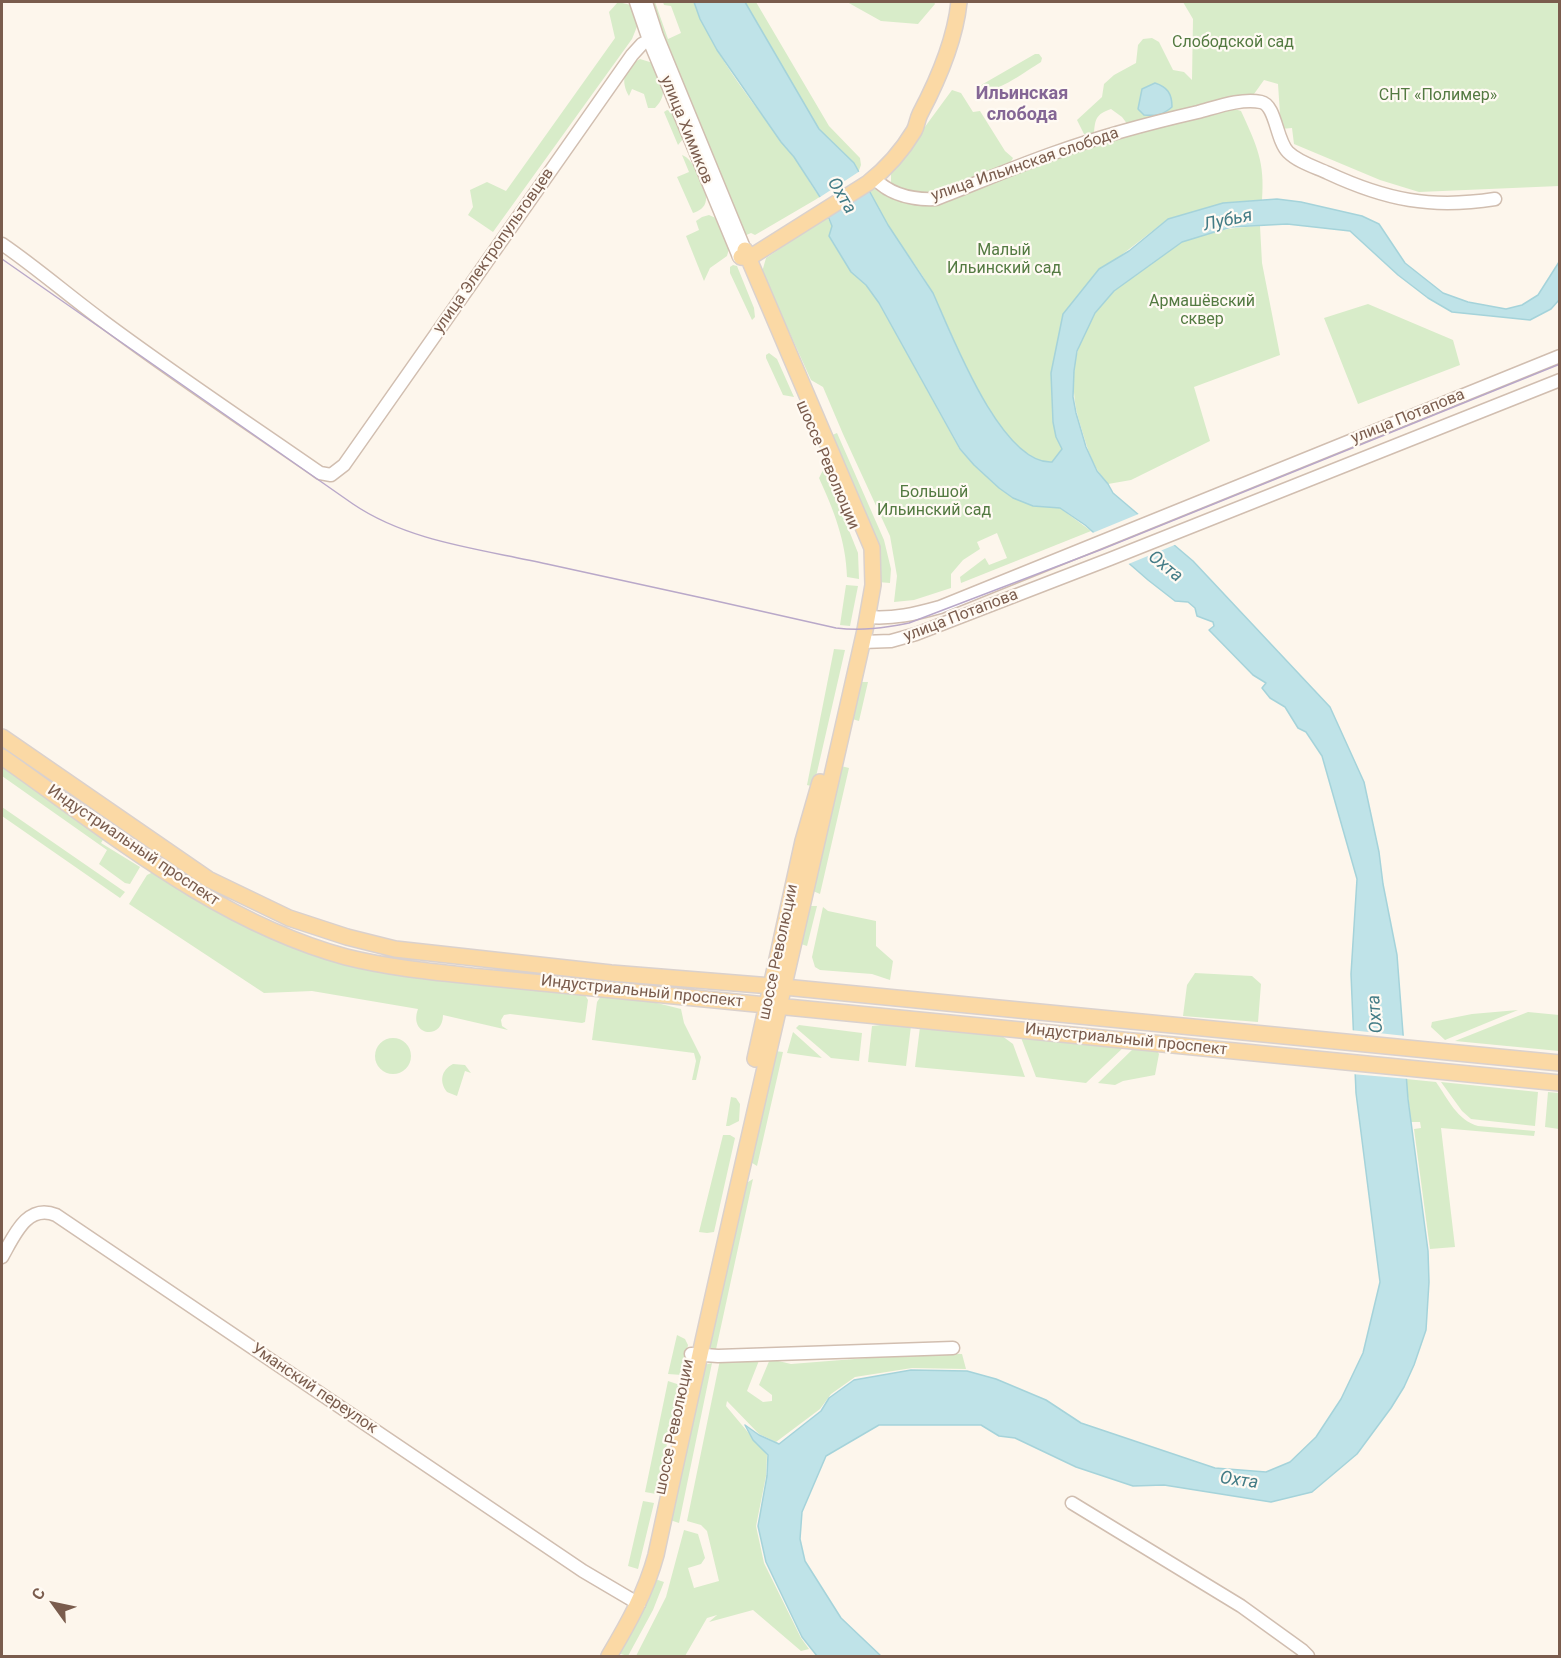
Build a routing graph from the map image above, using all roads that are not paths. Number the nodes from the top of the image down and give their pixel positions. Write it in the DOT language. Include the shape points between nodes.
graph roads {
  1 [pos="636,2"];
  2 [pos="646,2"];
  3 [pos="959,2"];
  4 [pos="653,38"];
  5 [pos="869,179"];
  6 [pos="1495,199"];
  7 [pos="2,244"];
  8 [pos="745,255"];
  9 [pos="1560,356"];
  10 [pos="1560,380"];
  11 [pos="868,617"];
  12 [pos="859,635"];
  13 [pos="2,737"];
  14 [pos="2,757"];
  15 [pos="778,987"];
  16 [pos="774,1006"];
  17 [pos="1333,1041"];
  18 [pos="1409,1049"];
  19 [pos="1332,1060"];
  20 [pos="1560,1063"];
  21 [pos="1410,1068"];
  22 [pos="1560,1083"];
  23 [pos="2,1257"];
  24 [pos="953,1348"];
  25 [pos="695,1355"];
  26 [pos="1072,1503"];
  27 [pos="635,1602"];
  28 [pos="599,1656"];
  29 [pos="609,1656"];
  30 [pos="1308,1656"];
  1 -- 4 [label="street, улица Химиков"];
  2 -- 4 [label="street, улица Химиков"];
  3 -- 5 [label="main road" via="941,71 919,117"];
  4 -- 7 [label="street, улица Электропультовцев" via="632,55 351,456 331,475 320,473 102,320"];
  4 -- 8 [label="street, улица Химиков"];
  5 -- 6 [label="street, улица Ильинская слобода" via="906,197 936,199 1069,148 1157,122 1252,102 1268,105 1281,144 1289,153 1359,188 1407,201"];
  5 -- 8 [label="main road"];
  8 -- 11 [label="main road, шоссе Революции" via="872,548 874,569"];
  8 -- 12 [label="main road, шоссе Революции" via="864,552"];
  9 -- 11 [label="street, улица Потапова" via="940,606 909,616"];
  10 -- 12 [label="street, улица Потапова" via="907,637 891,641"];
  11 -- 12 [label="main road"];
  12 -- 15 [label="main road, шоссе Революции"];
  13 -- 15 [label="main road, Индустриальный проспект" via="208,879 323,930 422,952"];
  14 -- 16 [label="main road, Индустриальный проспект" via="186,884 245,918 346,957 400,968"];
  15 -- 16 [label="main road, шоссе Революции"];
  15 -- 17 [label="main road, Индустриальный проспект"];
  16 -- 19 [label="main road, Индустриальный проспект"];
  16 -- 25 [label="main road, шоссе Революции" via="761,1081"];
  17 -- 18 [label="main road, Индустриальный проспект"];
  17 -- 19 [label="main road"];
  18 -- 20 [label="main road"];
  18 -- 21 [label="main road"];
  19 -- 21 [label="main road, Индустриальный проспект"];
  21 -- 22 [label="main road"];
  23 -- 27 [label="street, Уманский переулок" via="19,1229 36,1212 46,1210 56,1215 583,1571"];
  24 -- 25 [label="street"];
  25 -- 27 [label="main road, шоссе Революции" via="656,1556 651,1576"];
  26 -- 30 [label="street" via="1240,1606"];
  27 -- 28 [label="main road, шоссе Революции"];
  27 -- 29 [label="main road, шоссе Революции"];
}
